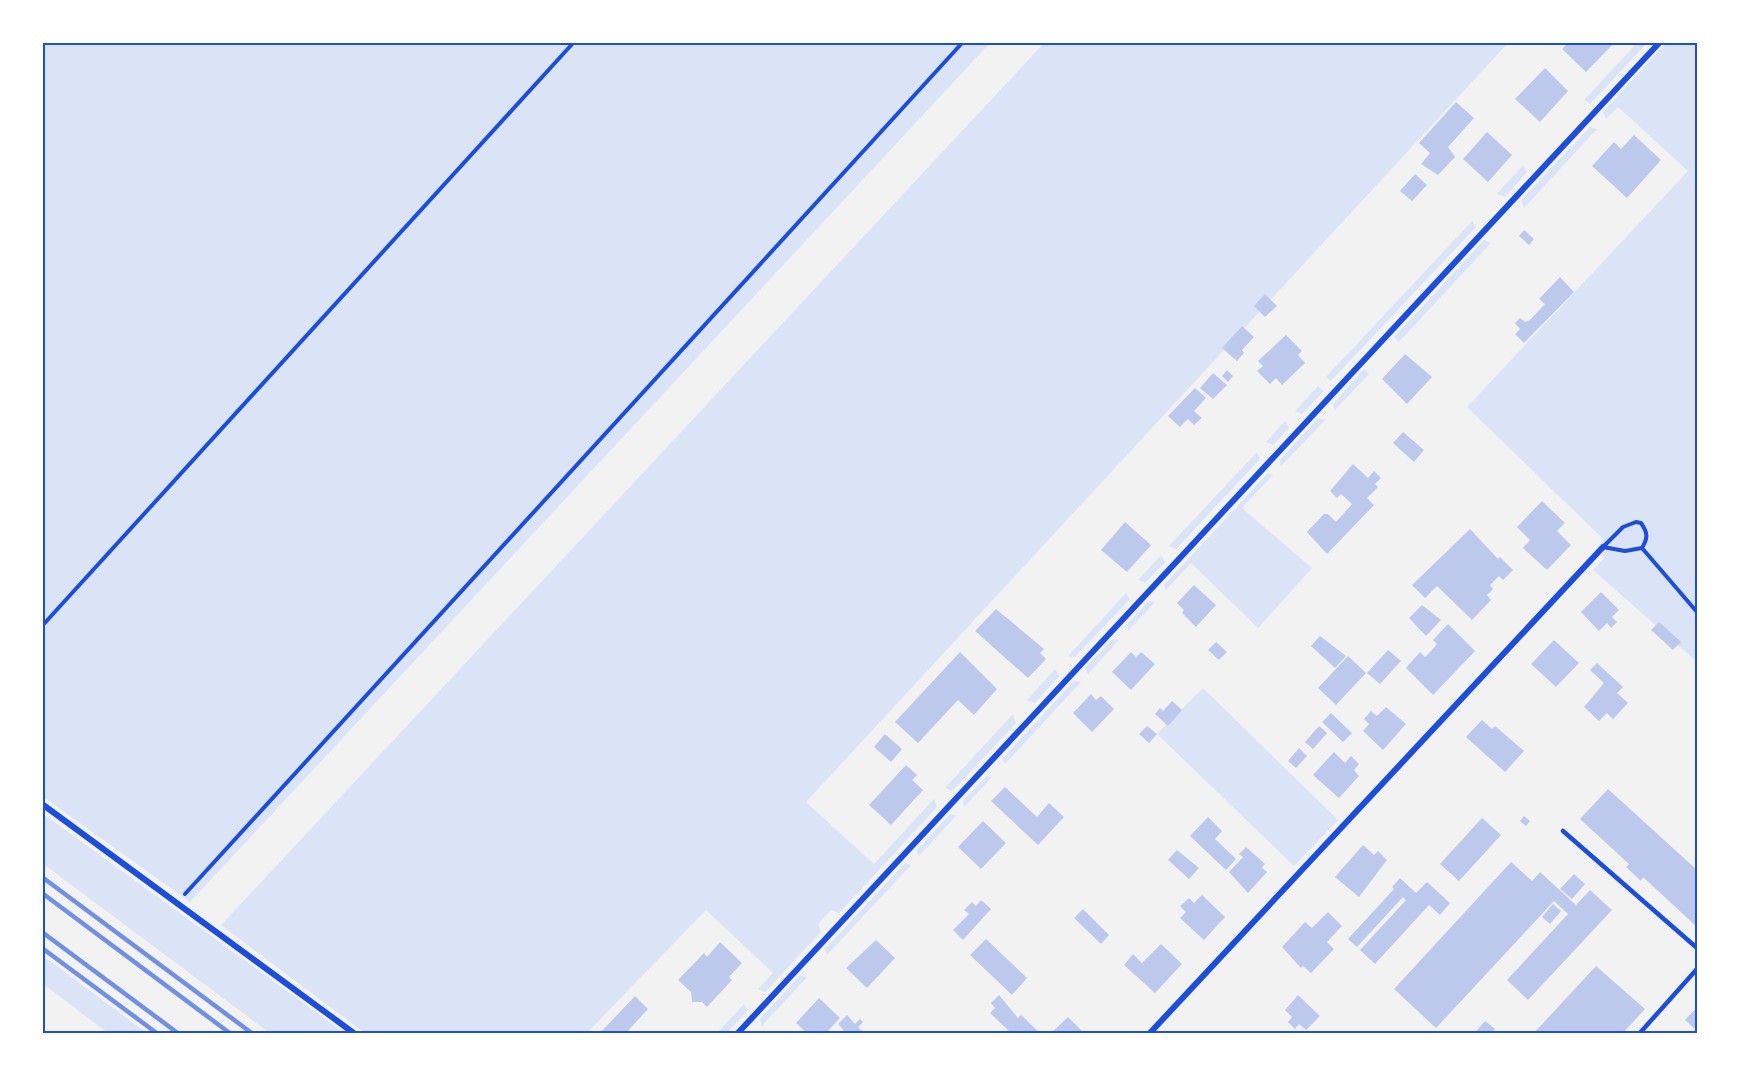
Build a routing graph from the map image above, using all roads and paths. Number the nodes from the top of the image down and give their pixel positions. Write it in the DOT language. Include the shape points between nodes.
graph roads {
  1 [pos="574,42"];
  2 [pos="963,42"];
  3 [pos="1660,42"];
  4 [pos="1603,547"];
  5 [pos="1642,548"];
  6 [pos="1697,612"];
  7 [pos="42,626"];
  8 [pos="42,804"];
  9 [pos="1563,831"];
  10 [pos="177,903"];
  11 [pos="1697,948"];
  12 [pos="1697,969"];
  13 [pos="355,1034"];
  14 [pos="737,1034"];
  15 [pos="1149,1034"];
  16 [pos="1639,1034"];
  1 -- 7 [label="path"];
  2 -- 10 [label="path"];
  3 -- 14 [label="street"];
  4 -- 5 [label="path" via="1625,551"];
  4 -- 5 [label="path" via="1623,527 1636,522 1646,531"];
  4 -- 15 [label="street"];
  5 -- 6 [label="path"];
  8 -- 10 [label="street"];
  9 -- 11 [label="lane"];
  10 -- 13 [label="street"];
  12 -- 16 [label="lane"];
}
